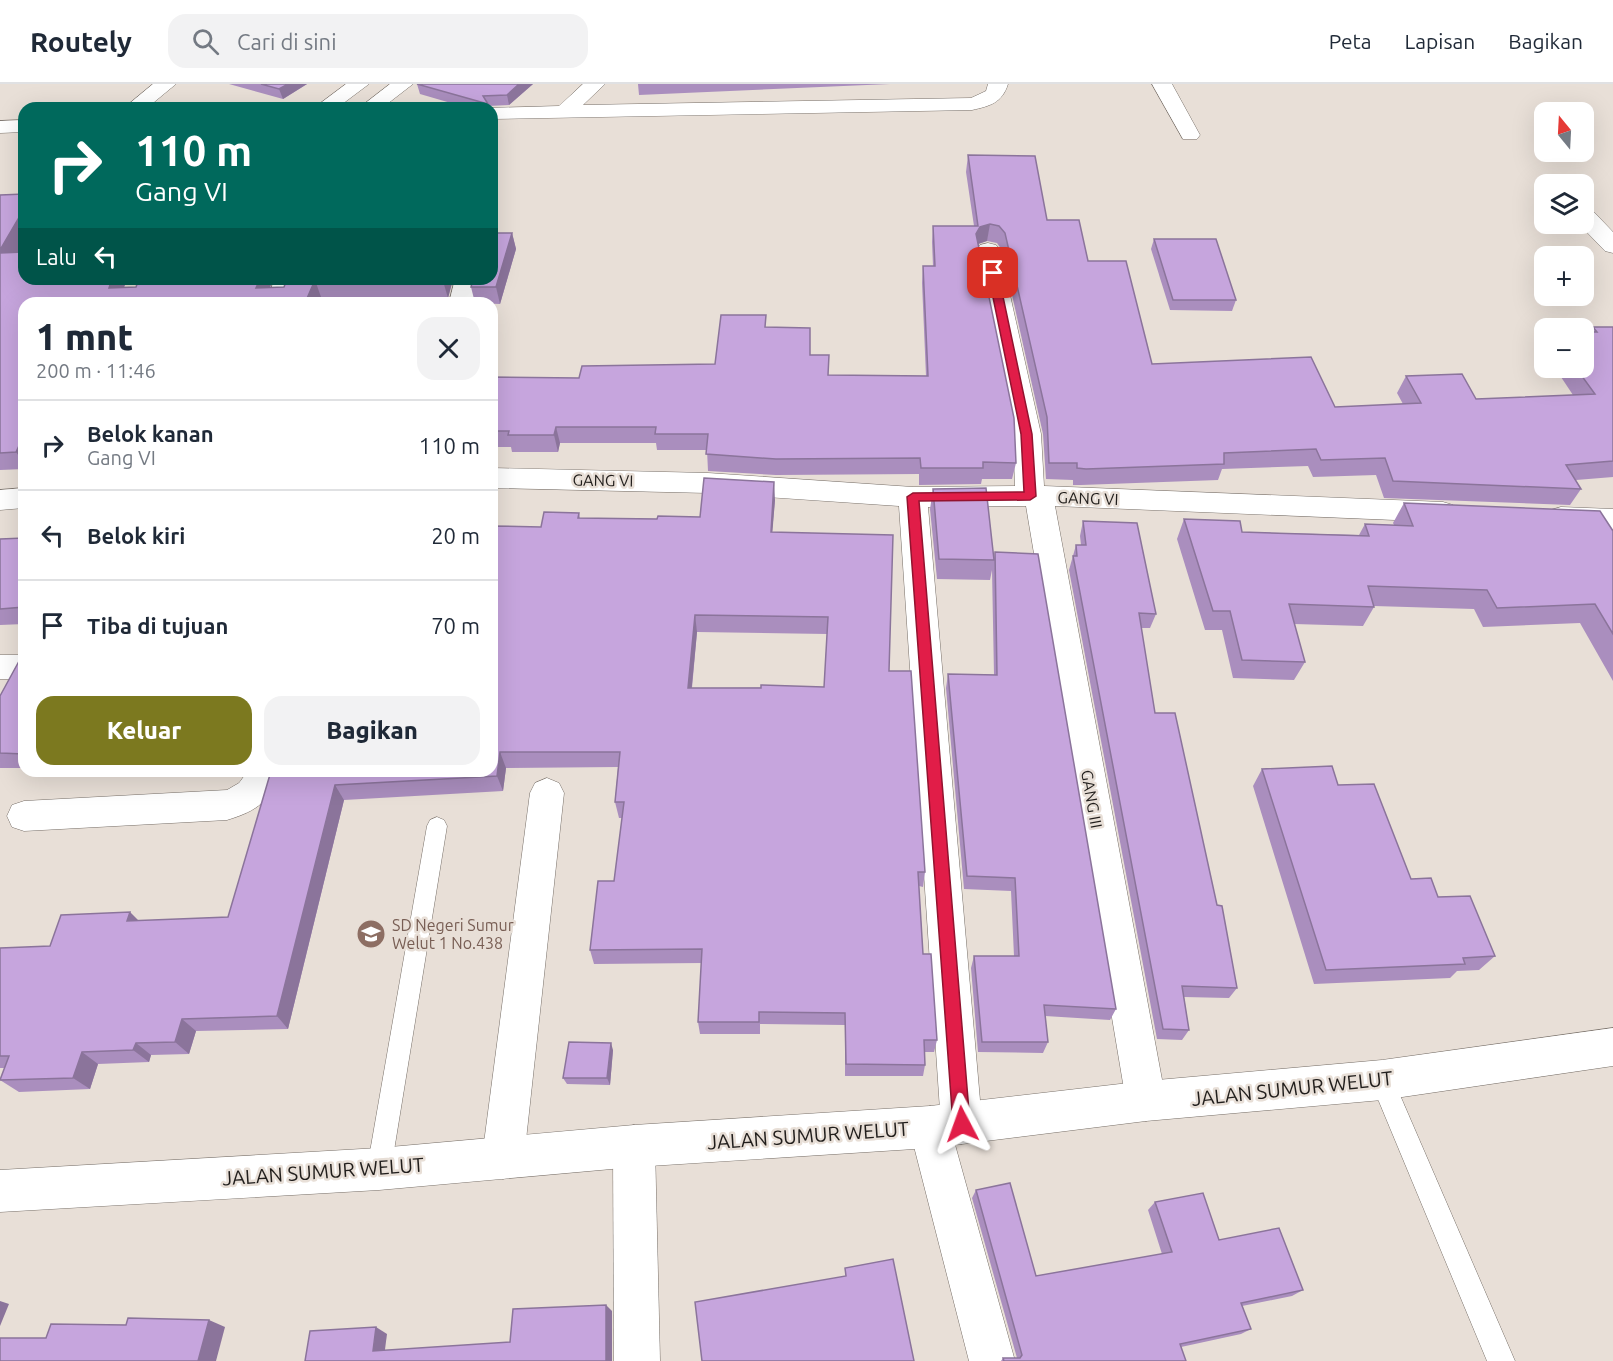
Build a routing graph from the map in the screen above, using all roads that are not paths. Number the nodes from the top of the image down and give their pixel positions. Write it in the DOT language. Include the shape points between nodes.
graph roads {
  1 [pos="166,84"];
  2 [pos="359,84"];
  3 [pos="403,84"];
  4 [pos="595,84"];
  5 [pos="998,84"];
  6 [pos="1162,84"];
  7 [pos="142,102"];
  8 [pos="333,102"];
  9 [pos="378,102"];
  10 [pos="565,111"];
  11 [pos="498,113"];
  12 [pos="18,126"];
  13 [pos="0,127"];
  14 [pos="1190,135"];
  15 [pos="1594,226"];
  16 [pos="1613,246"];
  17 [pos="988,250"];
  18 [pos="498,478"];
  19 [pos="1035,496"];
  20 [pos="913,497"];
  21 [pos="18,498"];
  22 [pos="0,500"];
  23 [pos="1470,513"];
  24 [pos="1529,516"];
  25 [pos="1613,519"];
  26 [pos="0,667"];
  27 [pos="18,667"];
  28 [pos="263,777"];
  29 [pos="547,793"];
  30 [pos="24,816"];
  31 [pos="437,826"];
  32 [pos="1613,1047"];
  33 [pos="1382,1080"];
  34 [pos="1146,1101"];
  35 [pos="946,1125"];
  36 [pos="634,1146"];
  37 [pos="503,1158"];
  38 [pos="379,1169"];
  39 [pos="0,1191"];
  40 [pos="637,1361"];
  41 [pos="992,1361"];
  42 [pos="1501,1361"];
  1 -- 7 [label="street"];
  2 -- 8 [label="street"];
  3 -- 9 [label="street"];
  4 -- 10 [label="street"];
  5 -- 10 [label="street" via="995,94 972,104"];
  6 -- 14 [label="street"];
  10 -- 11 [label="street"];
  12 -- 13 [label="street"];
  15 -- 16 [label="street"];
  17 -- 19 [label="street, GANG III" via="1027,434"];
  18 -- 20 [label="street, GANG VI" via="708,483"];
  19 -- 20 [label="street, GANG VI"];
  19 -- 23 [label="street, GANG VI"];
  19 -- 34 [label="street, GANG III"];
  20 -- 35 [label="street"];
  21 -- 22 [label="street"];
  24 -- 25 [label="street"];
  26 -- 27 [label="street"];
  28 -- 30 [label="street" via="254,793 227,805"];
  29 -- 37 [label="street"];
  31 -- 38 [label="lane"];
  32 -- 33 [label="street, JALAN SUMUR WELUT"];
  33 -- 34 [label="street, JALAN SUMUR WELUT"];
  33 -- 42 [label="lane"];
  34 -- 35 [label="street, JALAN SUMUR WELUT"];
  35 -- 36 [label="street, JALAN SUMUR WELUT"];
  35 -- 41 [label="street"];
  36 -- 37 [label="street, JALAN SUMUR WELUT"];
  36 -- 40 [label="street"];
  37 -- 38 [label="street, JALAN SUMUR WELUT"];
  38 -- 39 [label="street, JALAN SUMUR WELUT"];
}
